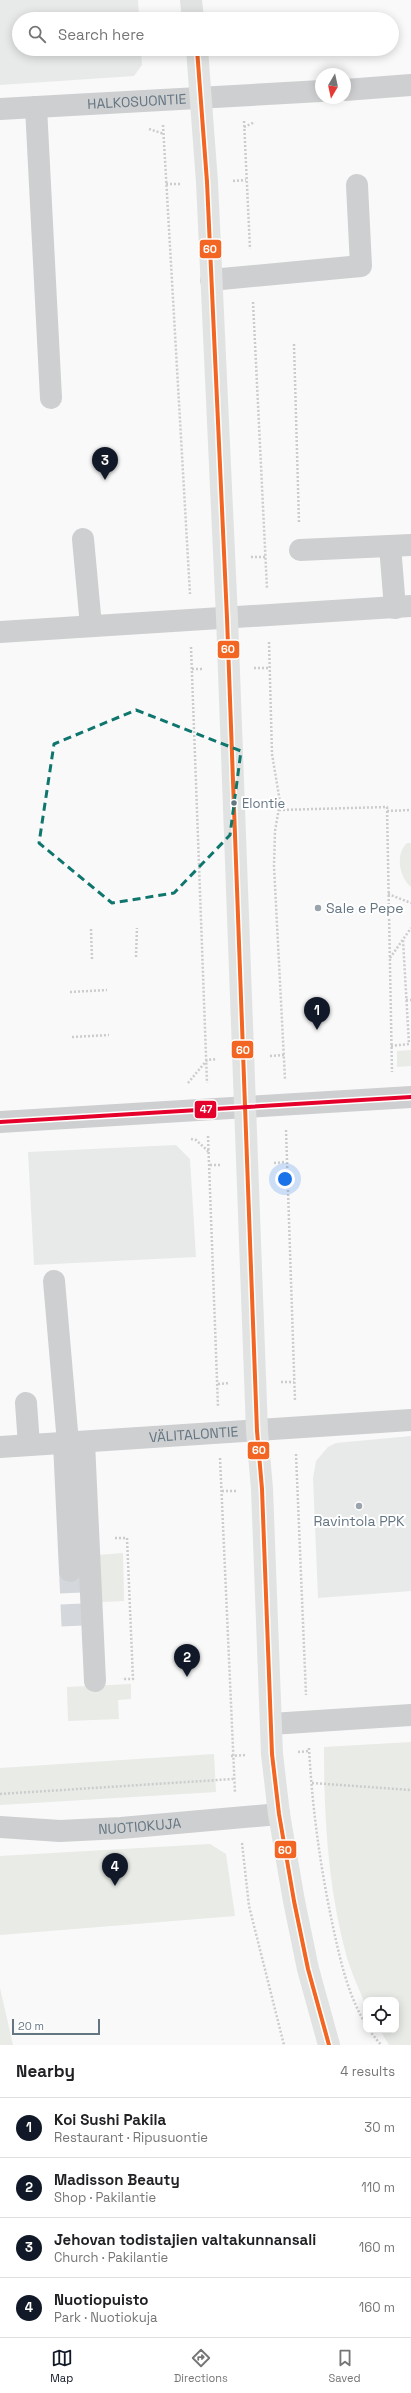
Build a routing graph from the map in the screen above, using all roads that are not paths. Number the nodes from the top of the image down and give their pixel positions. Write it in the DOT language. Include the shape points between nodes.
graph roads {
  1 [pos="191,0"];
  2 [pos="192,12"];
  3 [pos="198,56"];
  4 [pos="411,85"];
  5 [pos="351,90"];
  6 [pos="315,91"];
  7 [pos="202,98"];
  8 [pos="36,107"];
  9 [pos="0,109"];
  10 [pos="357,185"];
  11 [pos="212,280"];
  12 [pos="51,398"];
  13 [pos="83,539"];
  14 [pos="400,546"];
  15 [pos="300,550"];
  16 [pos="403,607"];
  17 [pos="227,618"];
  18 [pos="91,626"];
  19 [pos="0,632"];
  20 [pos="411,1097"];
  21 [pos="246,1107"];
  22 [pos="0,1122"];
  23 [pos="54,1281"];
  24 [pos="26,1404"];
  25 [pos="411,1420"];
  26 [pos="258,1431"];
  27 [pos="72,1443"];
  28 [pos="29,1445"];
  29 [pos="0,1447"];
  30 [pos="70,1571"];
  31 [pos="95,1681"];
  32 [pos="411,1715"];
  33 [pos="271,1724"];
  34 [pos="279,1814"];
  35 [pos="0,1827"];
  36 [pos="329,2045"];
  1 -- 2 [label="main road"];
  3 -- 7 [label="main road"];
  4 -- 5 [label="street"];
  6 -- 7 [label="street, HALKOSUONTIE"];
  7 -- 8 [label="street, HALKOSUONTIE"];
  7 -- 11 [label="main road"];
  8 -- 9 [label="street, HALKOSUONTIE"];
  8 -- 12 [label="street"];
  10 -- 11 [label="street" via="361,266"];
  11 -- 17 [label="main road"];
  13 -- 18 [label="street"];
  14 -- 15 [label="street"];
  14 -- 16 [label="street"];
  16 -- 17 [label="street"];
  17 -- 18 [label="street"];
  17 -- 21 [label="main road"];
  18 -- 19 [label="street"];
  20 -- 21 [label="street"];
  21 -- 22 [label="street"];
  21 -- 26 [label="main road"];
  23 -- 27 [label="street"];
  24 -- 28 [label="street"];
  25 -- 26 [label="street, VÄLITALONTIE"];
  26 -- 27 [label="street, VÄLITALONTIE"];
  26 -- 33 [label="main road"];
  27 -- 28 [label="street, VÄLITALONTIE"];
  27 -- 30 [label="street"];
  27 -- 31 [label="street" via="89,1540"];
  28 -- 29 [label="street, VÄLITALONTIE"];
  32 -- 33 [label="street"];
  33 -- 34 [label="main road"];
  34 -- 35 [label="street, NUOTIOKUJA" via="60,1831"];
  34 -- 36 [label="main road" via="308,1969"];
}
